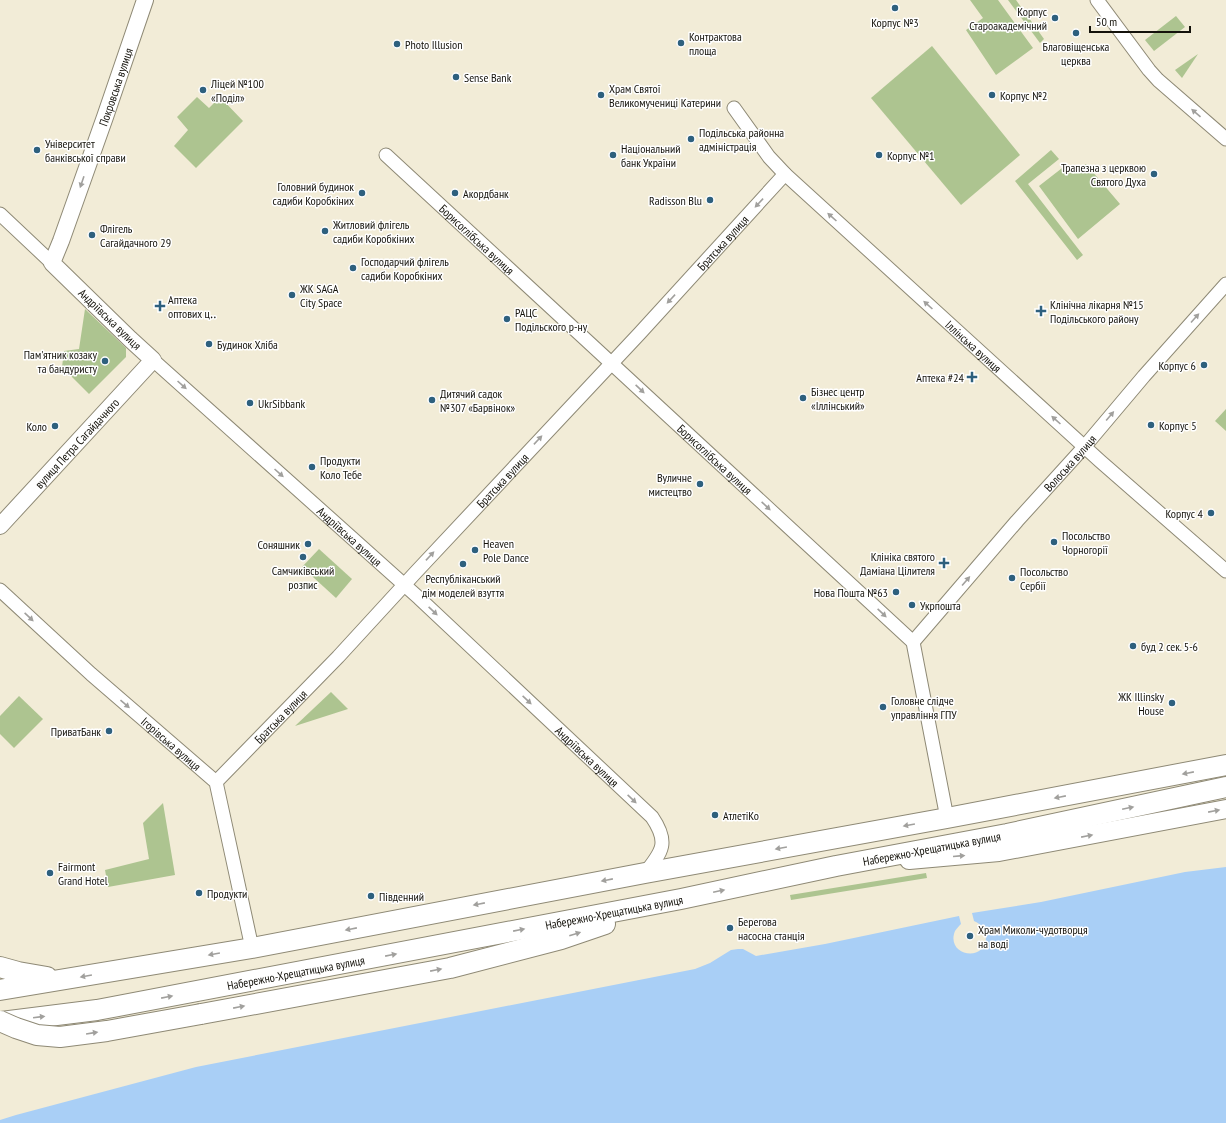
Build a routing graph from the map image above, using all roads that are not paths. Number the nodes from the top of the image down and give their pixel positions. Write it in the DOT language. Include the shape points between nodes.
graph roads {
  1 [pos="145,0"];
  2 [pos="1098,0"];
  3 [pos="734,108"];
  4 [pos="1226,138"];
  5 [pos="386,155"];
  6 [pos="785,174"];
  7 [pos="0,214"];
  8 [pos="52,263"];
  9 [pos="1226,284"];
  10 [pos="153,360"];
  11 [pos="611,362"];
  12 [pos="1085,446"];
  13 [pos="0,526"];
  14 [pos="1226,571"];
  15 [pos="404,585"];
  16 [pos="0,590"];
  17 [pos="913,642"];
  18 [pos="1226,765"];
  19 [pos="216,782"];
  20 [pos="1226,787"];
  21 [pos="1226,809"];
  22 [pos="947,818"];
  23 [pos="836,866"];
  24 [pos="645,873"];
  25 [pos="681,899"];
  26 [pos="252,948"];
  27 [pos="0,967"];
  28 [pos="64,980"];
  29 [pos="0,990"];
  30 [pos="0,1022"];
  1 -- 8 [label="street, Покровська вулиця, one-way"];
  4 -- 2 [label="street, one-way" via="1158,80"];
  3 -- 6 [label="street, Іллінська вулиця" via="769,157"];
  5 -- 11 [label="street, Борисоглібська вулиця"];
  6 -- 11 [label="street, Братська вулиця, one-way"];
  12 -- 6 [label="street, Іллінська вулиця, one-way"];
  7 -- 8 [label="street, Андріївська вулиця"];
  8 -- 10 [label="street, Андріївська вулиця"];
  12 -- 9 [label="street, Волоська вулиця, one-way"];
  10 -- 13 [label="street, вулиця Петра Сагайдачного"];
  10 -- 15 [label="street, Андріївська вулиця, one-way"];
  15 -- 11 [label="street, Братська вулиця, one-way"];
  11 -- 17 [label="street, Борисоглібська вулиця, one-way"];
  12 -- 14 [label="street, Іллінська вулиця"];
  17 -- 12 [label="street, Волоська вулиця, one-way"];
  15 -- 19 [label="street, Братська вулиця" via="338,658"];
  15 -- 24 [label="street, Андріївська вулиця, one-way" via="652,817 658,826 662,844 656,859"];
  16 -- 19 [label="street, Ігорівська вулиця, one-way" via="91,674"];
  17 -- 22 [label="street"];
  18 -- 22 [label="main road, one-way"];
  19 -- 26 [label="street"];
  23 -- 20 [label="main road, Набережно-Хрещатицька вулиця, one-way" via="1007,834"];
  23 -- 21 [label="main road, one-way" via="1000,852"];
  22 -- 24 [label="main road, one-way"];
  25 -- 23 [label="main road, Набережно-Хрещатицька вулиця, one-way"];
  24 -- 26 [label="main road, one-way"];
  30 -- 25 [label="main road, Набережно-Хрещатицька вулиця, one-way" via="96,1010"];
  30 -- 25 [label="main road, one-way, bridge" via="32,1034 60,1037 91,1034 450,968 561,939"];
  26 -- 28 [label="main road, one-way"];
  27 -- 28 [label="main road"];
  28 -- 29 [label="main road"];
}
